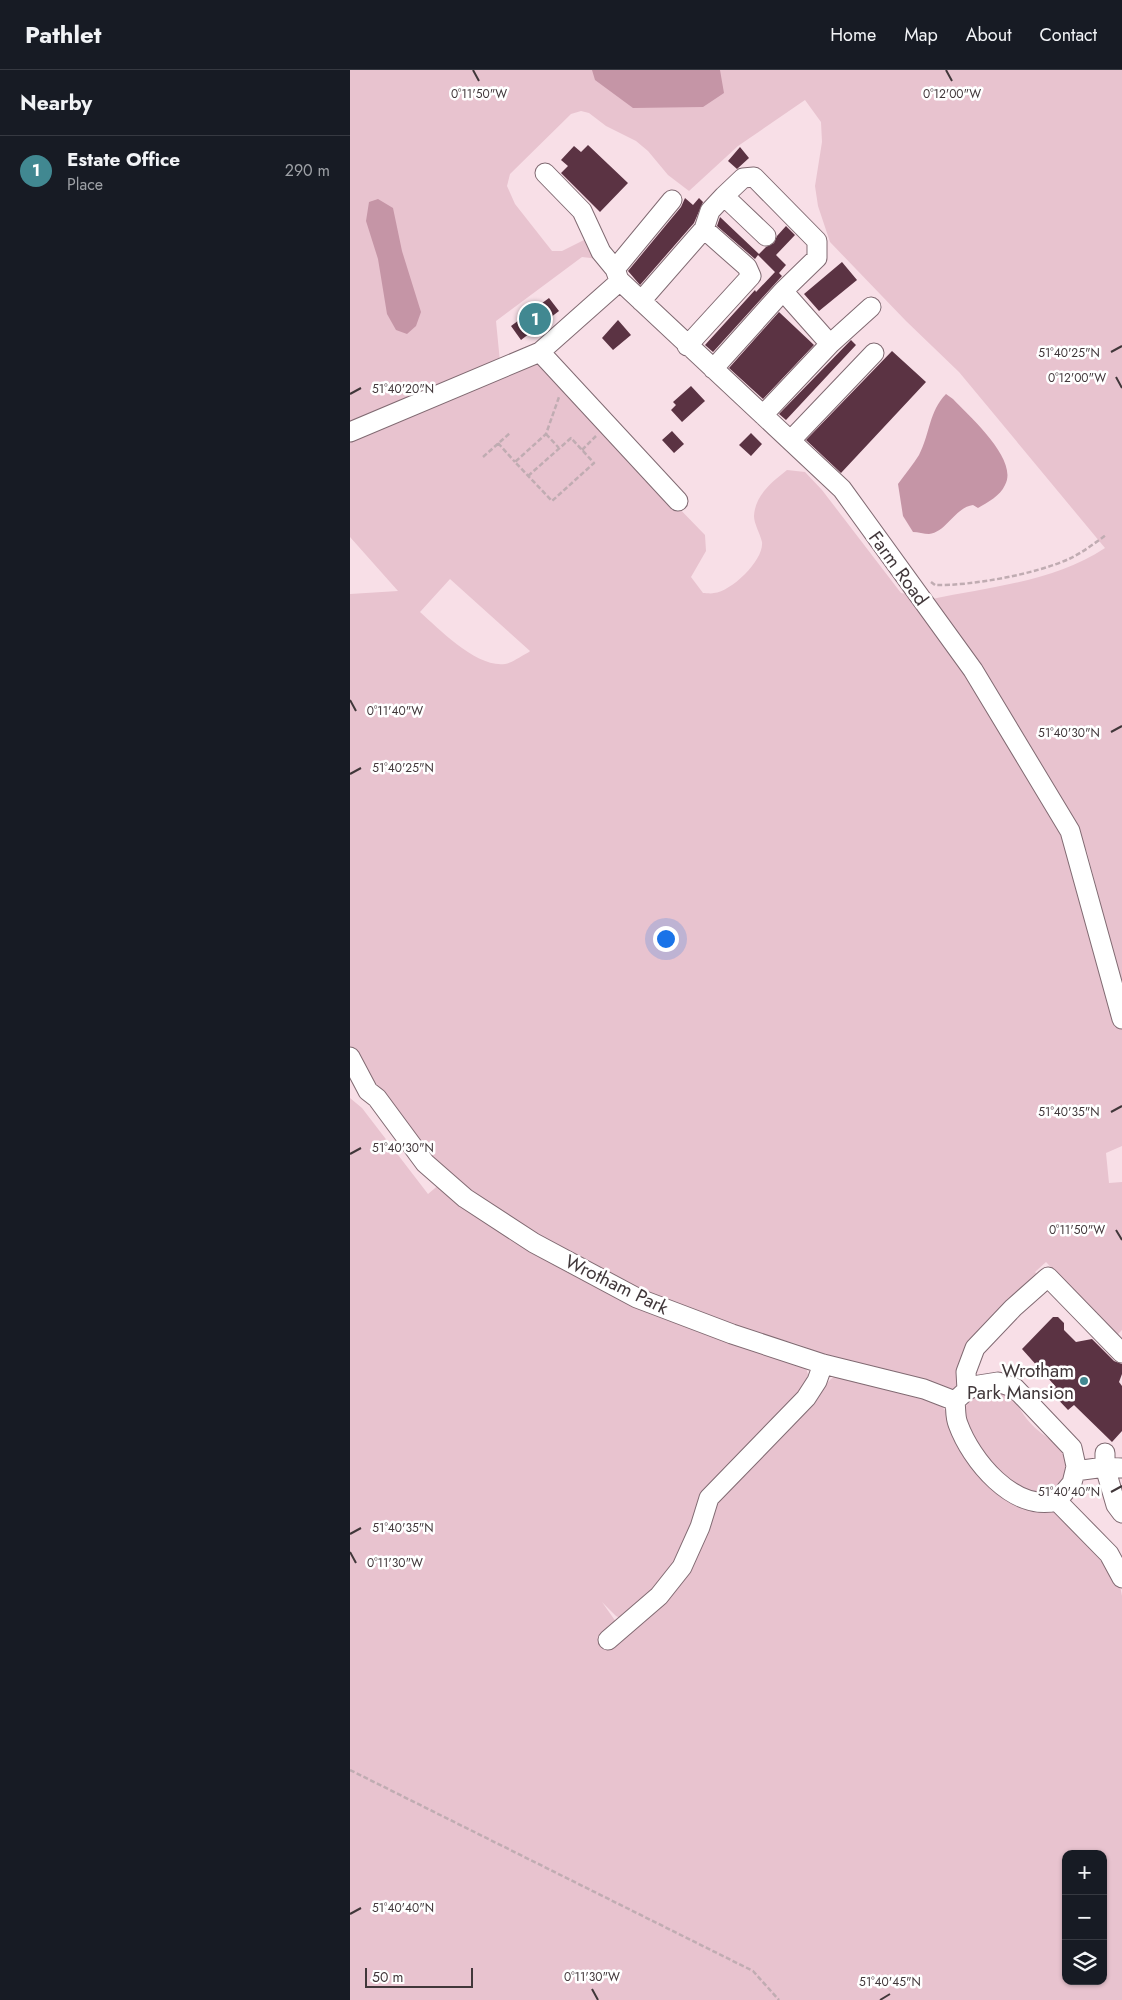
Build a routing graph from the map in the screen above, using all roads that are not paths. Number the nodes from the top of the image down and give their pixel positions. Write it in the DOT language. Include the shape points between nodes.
graph roads {
  1 [pos="545,173"];
  2 [pos="724,196"];
  3 [pos="672,200"];
  4 [pos="704,229"];
  5 [pos="766,236"];
  6 [pos="617,275"];
  7 [pos="783,292"];
  8 [pos="641,301"];
  9 [pos="871,307"];
  10 [pos="830,344"];
  11 [pos="688,346"];
  12 [pos="540,352"];
  13 [pos="874,353"];
  14 [pos="713,369"];
  15 [pos="763,415"];
  16 [pos="350,432"];
  17 [pos="791,440"];
  18 [pos="678,502"];
  19 [pos="1122,1019"];
  20 [pos="350,1057"];
  21 [pos="1122,1352"];
  22 [pos="823,1364"];
  23 [pos="961,1396"];
  24 [pos="1111,1463"];
  25 [pos="1075,1471"];
  26 [pos="1057,1501"];
  27 [pos="1122,1512"];
  28 [pos="1121,1573"];
  29 [pos="608,1640"];
  1 -- 6 [label="lane, Farm Road" via="582,211 601,252"];
  2 -- 4 [label="lane" via="710,211"];
  2 -- 5 [label="lane"];
  2 -- 7 [label="lane" via="743,178 754,177 817,241 817,258"];
  3 -- 6 [label="lane"];
  4 -- 8 [label="lane"];
  4 -- 11 [label="lane" via="748,267 751,276"];
  6 -- 8 [label="lane, Farm Road"];
  6 -- 12 [label="lane"];
  7 -- 10 [label="lane"];
  7 -- 14 [label="lane"];
  8 -- 11 [label="lane, Farm Road"];
  9 -- 10 [label="lane"];
  10 -- 15 [label="lane"];
  11 -- 14 [label="lane, Farm Road"];
  12 -- 16 [label="lane"];
  12 -- 18 [label="lane"];
  13 -- 17 [label="lane"];
  14 -- 15 [label="lane, Farm Road"];
  15 -- 17 [label="lane, Farm Road"];
  17 -- 19 [label="lane, Farm Road" via="842,489 973,670 1070,831"];
  20 -- 22 [label="lane, Wrotham Park" via="368,1092 377,1098 425,1164 465,1198 526,1238 637,1298"];
  21 -- 23 [label="lane" via="1048,1276 975,1348"];
  22 -- 23 [label="lane, Wrotham Park"];
  22 -- 29 [label="lane" via="806,1398 709,1498 682,1567 659,1596"];
  23 -- 25 [label="lane" via="980,1385 998,1382 1015,1388 1072,1448"];
  23 -- 26 [label="lane" via="957,1423 983,1466 1016,1494 1036,1502"];
  24 -- 25 [label="lane"];
  24 -- 27 [label="lane" via="1116,1505"];
  25 -- 26 [label="lane" via="1072,1483"];
  26 -- 28 [label="lane" via="1109,1554"];
}
